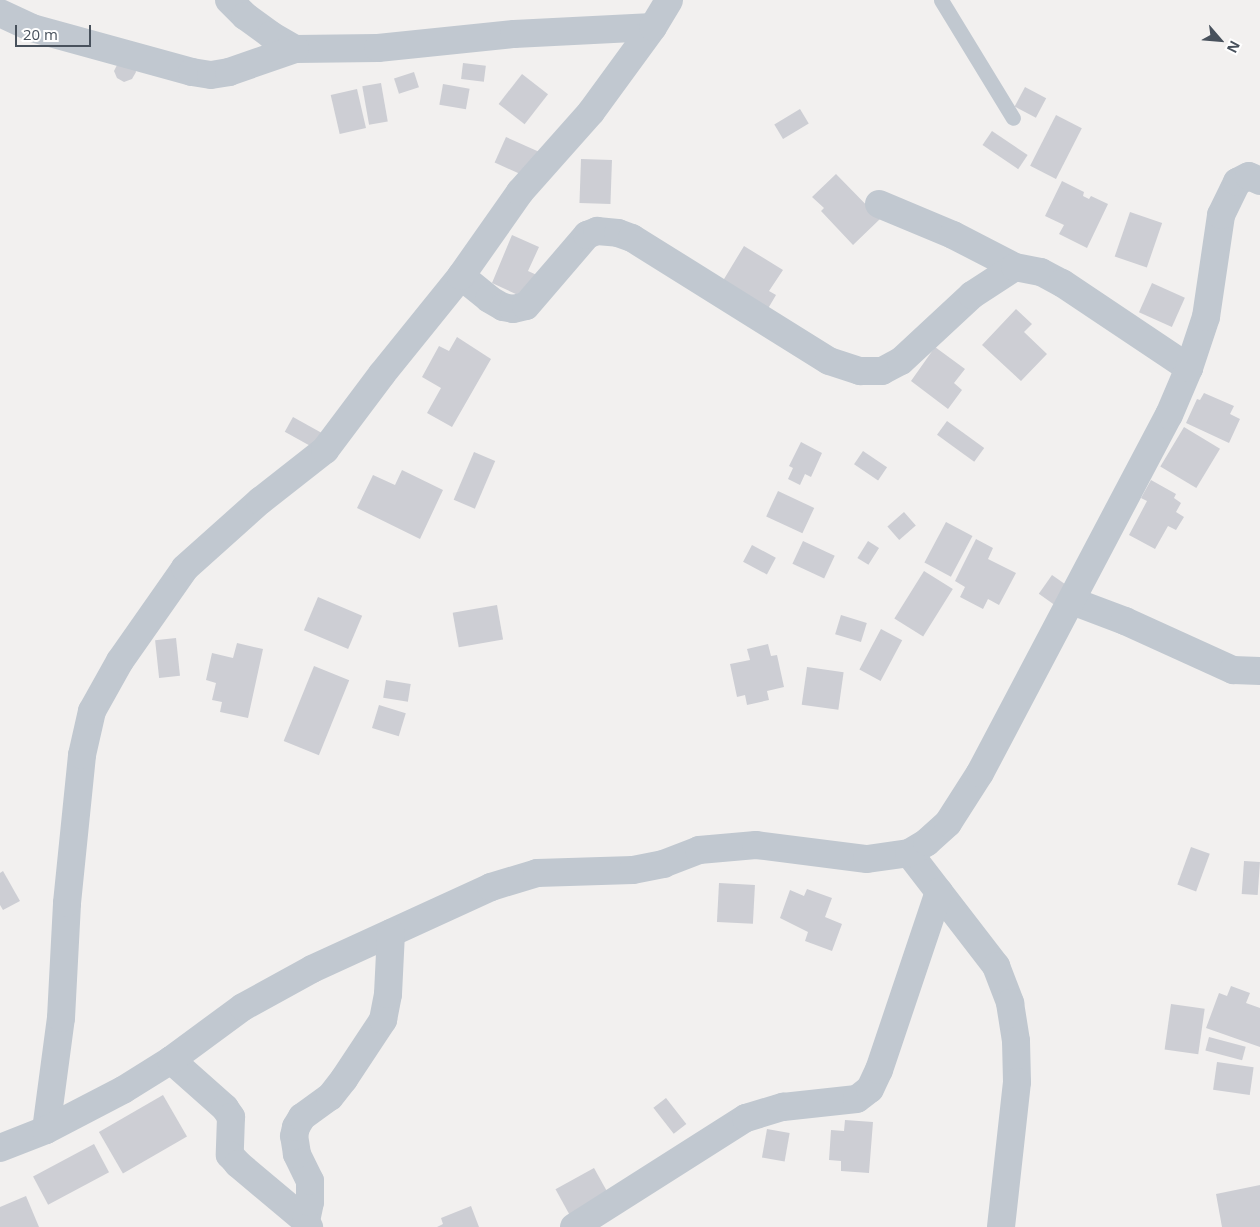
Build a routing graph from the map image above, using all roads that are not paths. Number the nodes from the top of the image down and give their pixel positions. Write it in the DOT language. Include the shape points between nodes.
graph roads {
  1 [pos="229,0"];
  2 [pos="669,0"];
  3 [pos="941,0"];
  4 [pos="0,13"];
  5 [pos="653,28"];
  6 [pos="296,49"];
  7 [pos="1013,118"];
  8 [pos="1260,181"];
  9 [pos="879,204"];
  10 [pos="1016,267"];
  11 [pos="461,276"];
  12 [pos="1189,368"];
  13 [pos="1072,600"];
  14 [pos="1260,671"];
  15 [pos="909,854"];
  16 [pos="939,892"];
  17 [pos="391,933"];
  18 [pos="171,1060"];
  19 [pos="46,1130"];
  20 [pos="0,1148"];
  21 [pos="307,1224"];
  22 [pos="574,1227"];
  23 [pos="1001,1227"];
  1 -- 6 [label="street" via="245,16"];
  2 -- 5 [label="street"];
  3 -- 7 [label="lane"];
  4 -- 6 [label="street" via="32,28 211,75 230,72"];
  5 -- 6 [label="street" via="514,34 378,48"];
  5 -- 11 [label="street" via="591,112 520,192"];
  8 -- 12 [label="street" via="1248,176 1237,182 1222,215 1206,317"];
  9 -- 10 [label="street" via="953,235"];
  10 -- 11 [label="street" via="972,295 901,361 882,371 860,371 829,361 632,238 618,233 597,231 587,235 526,306 503,307"];
  10 -- 12 [label="street" via="1041,272 1062,282"];
  11 -- 19 [label="street" via="326,450 260,501 185,568 120,661 92,711 82,755 61,1018"];
  12 -- 13 [label="street" via="1169,415"];
  13 -- 14 [label="street" via="1233,670"];
  13 -- 15 [label="street" via="980,774 948,823"];
  15 -- 16 [label="street"];
  15 -- 17 [label="street" via="867,859 756,845 699,850 663,864 633,870 537,873 491,887"];
  16 -- 22 [label="street" via="870,1089 857,1099 783,1107 746,1118"];
  16 -- 23 [label="street" via="996,966 1010,1003 1016,1041 1017,1082"];
  17 -- 18 [label="street" via="312,969 243,1007"];
  17 -- 21 [label="street" via="388,994 383,1020 344,1080 330,1096 302,1117 296,1127 297,1154 310,1181"];
  18 -- 19 [label="street" via="124,1090"];
  18 -- 21 [label="street" via="231,1117 230,1155"];
  19 -- 20 [label="street"];
}
